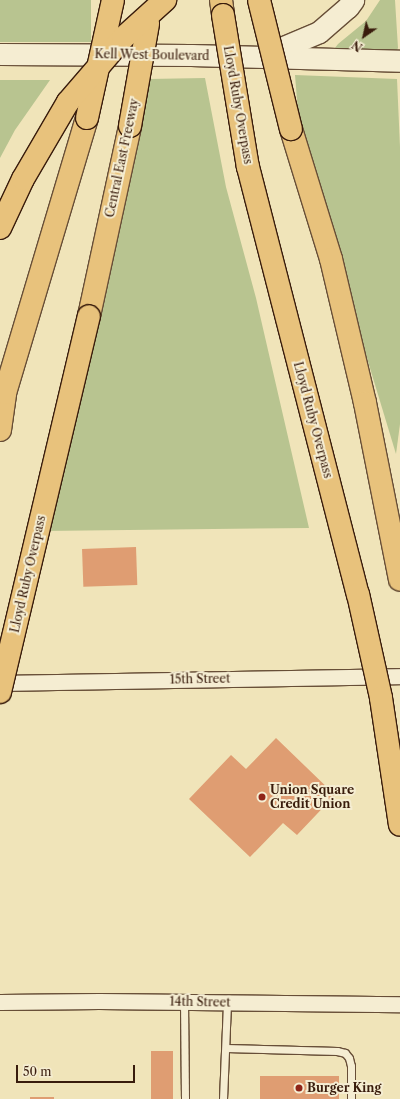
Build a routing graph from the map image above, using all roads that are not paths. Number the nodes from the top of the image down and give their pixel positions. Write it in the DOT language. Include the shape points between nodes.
graph roads {
  1 [pos="113,0"];
  2 [pos="150,0"];
  3 [pos="165,0"];
  4 [pos="259,0"];
  5 [pos="354,0"];
  6 [pos="222,8"];
  7 [pos="0,54"];
  8 [pos="261,57"];
  9 [pos="400,61"];
  10 [pos="0,228"];
  11 [pos="89,316"];
  12 [pos="0,430"];
  13 [pos="400,580"];
  14 [pos="400,676"];
  15 [pos="0,683"];
  16 [pos="0,692"];
  17 [pos="400,825"];
  18 [pos="0,1002"];
  19 [pos="184,1002"];
  20 [pos="227,1003"];
  21 [pos="400,1004"];
  22 [pos="226,1048"];
  23 [pos="185,1099"];
  24 [pos="223,1099"];
  25 [pos="350,1099"];
  1 -- 12 [label="highway, bridge" via="87,118 5,393"];
  2 -- 11 [label="highway, Central East Freeway, bridge" via="130,126"];
  3 -- 10 [label="highway, bridge" via="123,38 68,102 23,179"];
  4 -- 13 [label="highway, bridge" via="291,129 331,259 365,403"];
  5 -- 8 [label="main road" via="319,32"];
  6 -- 17 [label="highway, Lloyd Ruby Overpass, bridge" via="248,167 358,594 381,698"];
  7 -- 8 [label="main road, Kell West Boulevard"];
  8 -- 9 [label="main road, Kell West Boulevard"];
  11 -- 16 [label="highway, Lloyd Ruby Overpass, bridge"];
  14 -- 15 [label="street, 15th Street"];
  18 -- 19 [label="street, 14th Street"];
  19 -- 20 [label="street, 14th Street"];
  19 -- 23 [label="lane"];
  20 -- 21 [label="street, 14th Street"];
  20 -- 22 [label="lane"];
  22 -- 24 [label="lane"];
  22 -- 25 [label="lane" via="345,1053 351,1066"];
}
